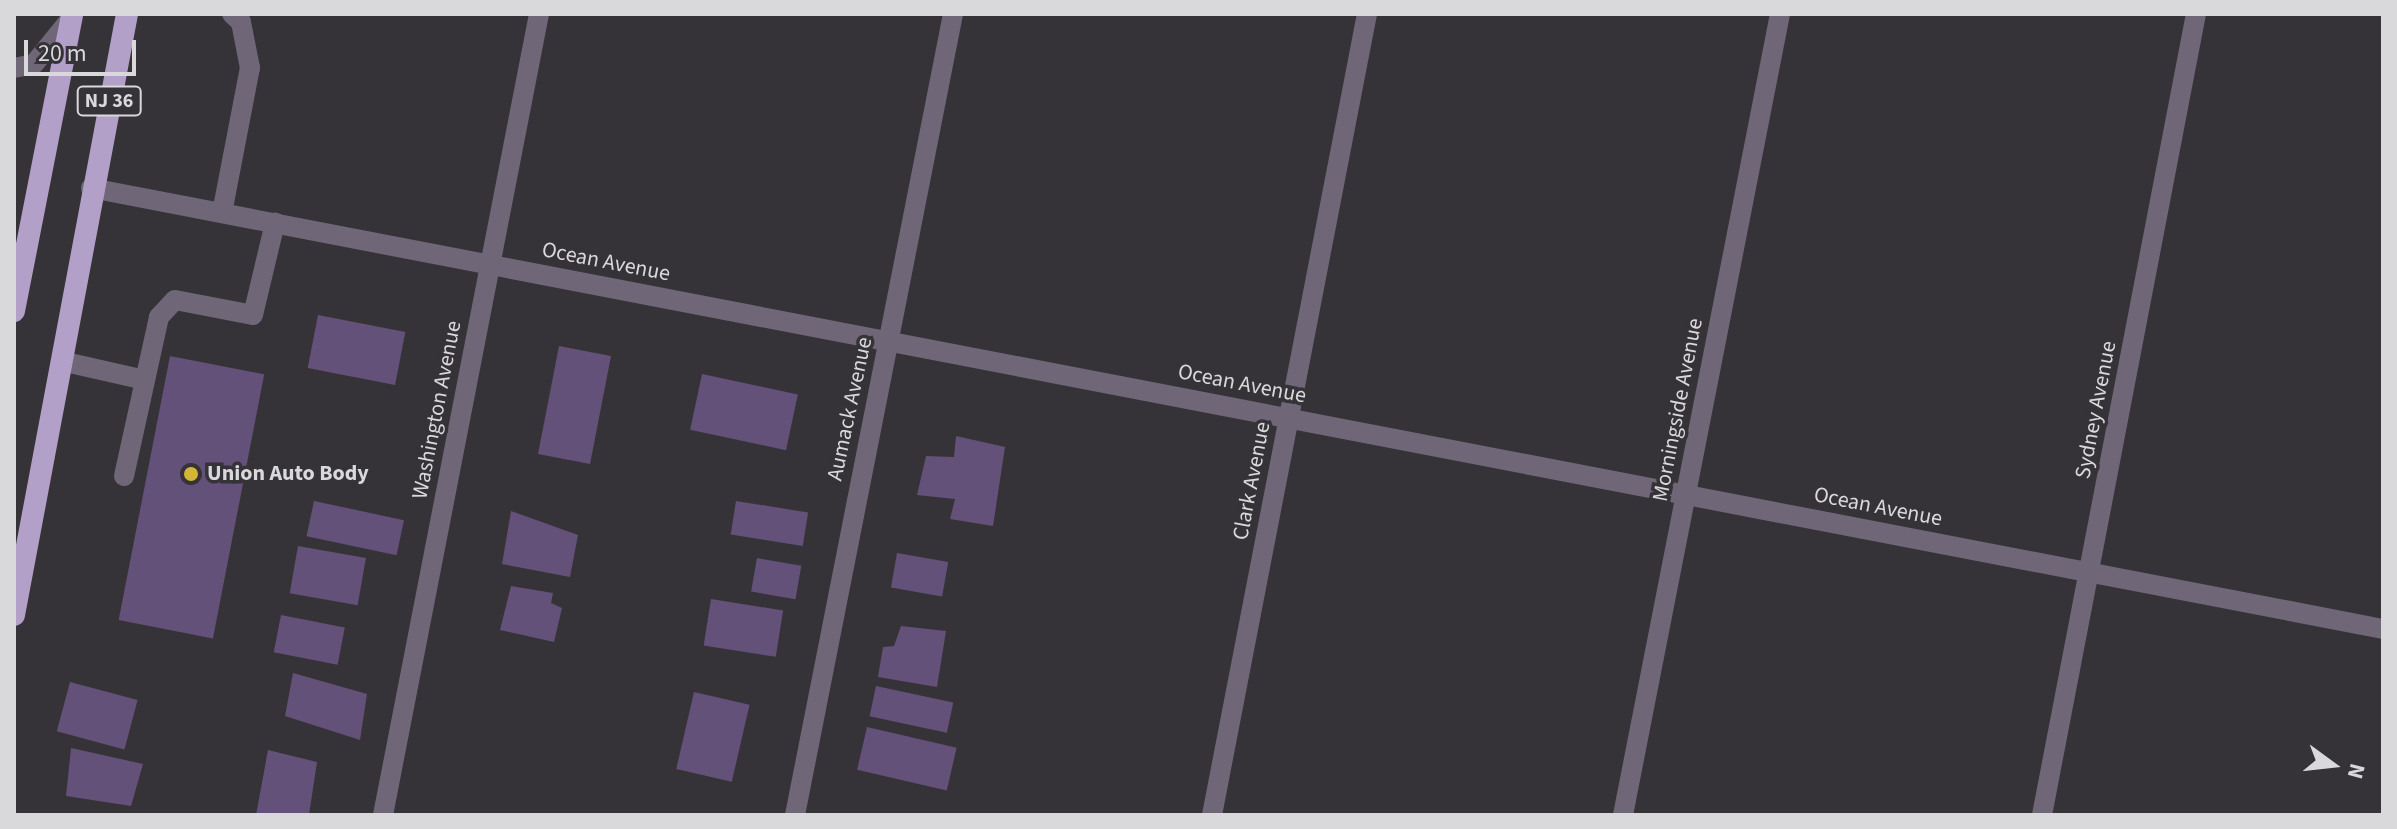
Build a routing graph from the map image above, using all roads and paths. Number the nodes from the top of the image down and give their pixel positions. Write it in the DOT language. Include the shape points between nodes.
graph roads {
  1 [pos="232,14"];
  2 [pos="539,14"];
  3 [pos="953,14"];
  4 [pos="1367,14"];
  5 [pos="1780,14"];
  6 [pos="2196,14"];
  7 [pos="72,16"];
  8 [pos="128,19"];
  9 [pos="14,68"];
  10 [pos="91,188"];
  11 [pos="222,213"];
  12 [pos="275,223"];
  13 [pos="490,264"];
  14 [pos="14,311"];
  15 [pos="890,341"];
  16 [pos="61,361"];
  17 [pos="145,380"];
  18 [pos="1289,417"];
  19 [pos="124,476"];
  20 [pos="1686,494"];
  21 [pos="2089,573"];
  22 [pos="14,615"];
  23 [pos="2383,629"];
  24 [pos="383,815"];
  25 [pos="795,815"];
  26 [pos="1212,815"];
  27 [pos="1623,815"];
  28 [pos="2042,815"];
  1 -- 11 [label="street" via="245,32 250,68"];
  2 -- 13 [label="street, Washington Avenue"];
  3 -- 15 [label="street, Aumack Avenue"];
  4 -- 18 [label="street, Clark Avenue"];
  5 -- 20 [label="street, Morningside Avenue"];
  6 -- 21 [label="street, Sydney Avenue"];
  7 -- 9 [label="street" via="34,64"];
  7 -- 14 [label="highway, NJ 36"];
  8 -- 10 [label="highway, NJ 36"];
  10 -- 11 [label="street, Ocean Avenue"];
  10 -- 16 [label="highway, NJ 36"];
  11 -- 12 [label="street, Ocean Avenue"];
  12 -- 13 [label="street, Ocean Avenue"];
  12 -- 17 [label="street" via="253,315 175,300 159,317"];
  13 -- 15 [label="street, Ocean Avenue"];
  13 -- 24 [label="street, Washington Avenue"];
  15 -- 18 [label="street, Ocean Avenue"];
  15 -- 25 [label="street, Aumack Avenue"];
  16 -- 17 [label="street"];
  16 -- 22 [label="highway, NJ 36"];
  17 -- 19 [label="street"];
  18 -- 20 [label="street, Ocean Avenue"];
  18 -- 26 [label="street, Clark Avenue"];
  20 -- 21 [label="street, Ocean Avenue"];
  20 -- 27 [label="street, Morningside Avenue"];
  21 -- 23 [label="street, Ocean Avenue"];
  21 -- 28 [label="street, Sydney Avenue"];
}
